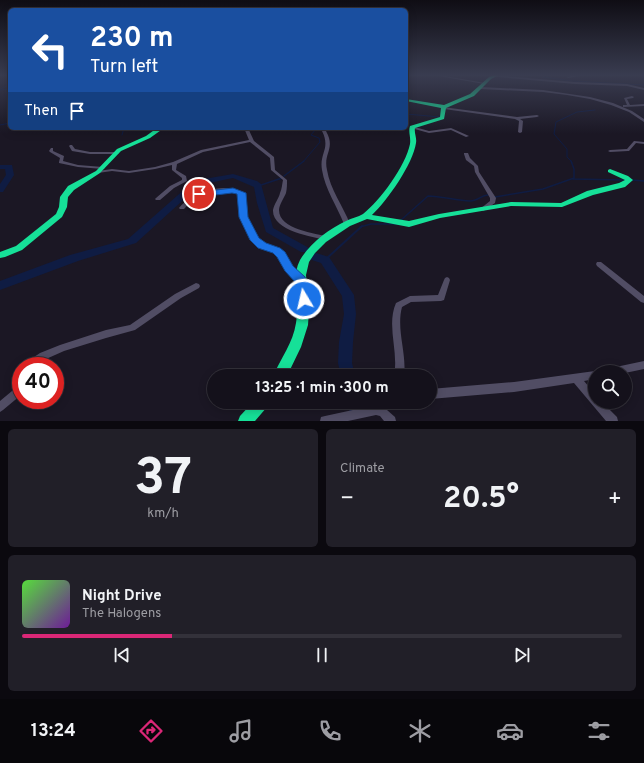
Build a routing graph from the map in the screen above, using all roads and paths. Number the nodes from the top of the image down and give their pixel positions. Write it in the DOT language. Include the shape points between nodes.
graph roads {
  1 [pos="473,95"];
  2 [pos="567,95"];
  3 [pos="632,98"];
  4 [pos="408,100"];
  5 [pos="644,105"];
  6 [pos="623,106"];
  7 [pos="629,106"];
  8 [pos="444,107"];
  9 [pos="537,116"];
  10 [pos="517,118"];
  11 [pos="644,121"];
  12 [pos="412,127"];
  13 [pos="157,130"];
  14 [pos="247,130"];
  15 [pos="324,131"];
  16 [pos="520,132"];
  17 [pos="467,136"];
  18 [pos="252,141"];
  19 [pos="644,143"];
  20 [pos="71,146"];
  21 [pos="52,149"];
  22 [pos="610,151"];
  23 [pos="117,153"];
  24 [pos="466,154"];
  25 [pos="175,163"];
  26 [pos="101,170"];
  27 [pos="610,171"];
  28 [pos="158,199"];
  29 [pos="182,208"];
  30 [pos="482,210"];
  31 [pos="366,216"];
  32 [pos="348,224"];
  33 [pos="327,238"];
  34 [pos="2,255"];
  35 [pos="599,264"];
  36 [pos="301,280"];
  37 [pos="447,280"];
  38 [pos="196,286"];
  39 [pos="644,300"];
  40 [pos="42,357"];
  41 [pos="644,365"];
  42 [pos="632,368"];
  43 [pos="284,369"];
  44 [pos="400,369"];
  45 [pos="588,376"];
  46 [pos="576,378"];
  47 [pos="588,392"];
  48 [pos="437,393"];
  49 [pos="12,398"];
  50 [pos="0,407"];
  51 [pos="256,409"];
  52 [pos="603,409"];
  53 [pos="376,410"];
  54 [pos="245,421"];
  55 [pos="325,421"];
  56 [pos="391,421"];
  57 [pos="613,421"];
  1 -- 8 [label="street"];
  2 -- 6 [label="street"];
  3 -- 7 [label="street" via="625,99"];
  4 -- 8 [label="street"];
  5 -- 7 [label="street"];
  6 -- 7 [label="street"];
  6 -- 11 [label="street"];
  8 -- 10 [label="street"];
  8 -- 12 [label="street" via="442,118"];
  9 -- 10 [label="street"];
  10 -- 16 [label="street" via="521,121"];
  12 -- 17 [label="street" via="429,132 451,129"];
  12 -- 31 [label="street" via="410,130 414,141 398,177"];
  13 -- 23 [label="street"];
  14 -- 18 [label="street"];
  15 -- 32 [label="street" via="330,146 323,161 324,171"];
  18 -- 25 [label="street" via="202,151"];
  18 -- 33 [label="street" via="272,158 272,170 284,180 284,193 276,210 280,220 291,228"];
  19 -- 22 [label="street" via="635,142 628,150"];
  20 -- 23 [label="street" via="73,150 90,153"];
  21 -- 26 [label="street" via="51,151 62,157 62,162"];
  23 -- 26 [label="street"];
  24 -- 30 [label="street" via="476,166 494,200"];
  25 -- 26 [label="street" via="134,172"];
  25 -- 28 [label="street" via="174,170 184,177 185,181 170,188"];
  26 -- 34 [label="street" via="71,188 64,197 59,215 19,248"];
  27 -- 30 [label="street" via="629,180 622,185 590,193 562,205 517,203"];
  29 -- 36 [label="street" via="192,198 204,193 233,190 241,193 243,217 255,240 262,246 279,252 289,268"];
  30 -- 31 [label="street" via="439,216 409,224"];
  31 -- 32 [label="street"];
  32 -- 33 [label="street"];
  33 -- 36 [label="street" via="315,248 303,264"];
  35 -- 39 [label="street"];
  36 -- 43 [label="street" via="303,318 293,353"];
  37 -- 44 [label="street" via="442,298 410,299 399,305 396,333"];
  38 -- 40 [label="street" via="132,328 106,334"];
  41 -- 42 [label="street"];
  45 -- 46 [label="street"];
  46 -- 47 [label="street"];
  46 -- 48 [label="street" via="514,387"];
  49 -- 50 [label="street"];
  51 -- 54 [label="street"];
  52 -- 57 [label="street"];
  53 -- 55 [label="street"];
  53 -- 56 [label="street"];
}
